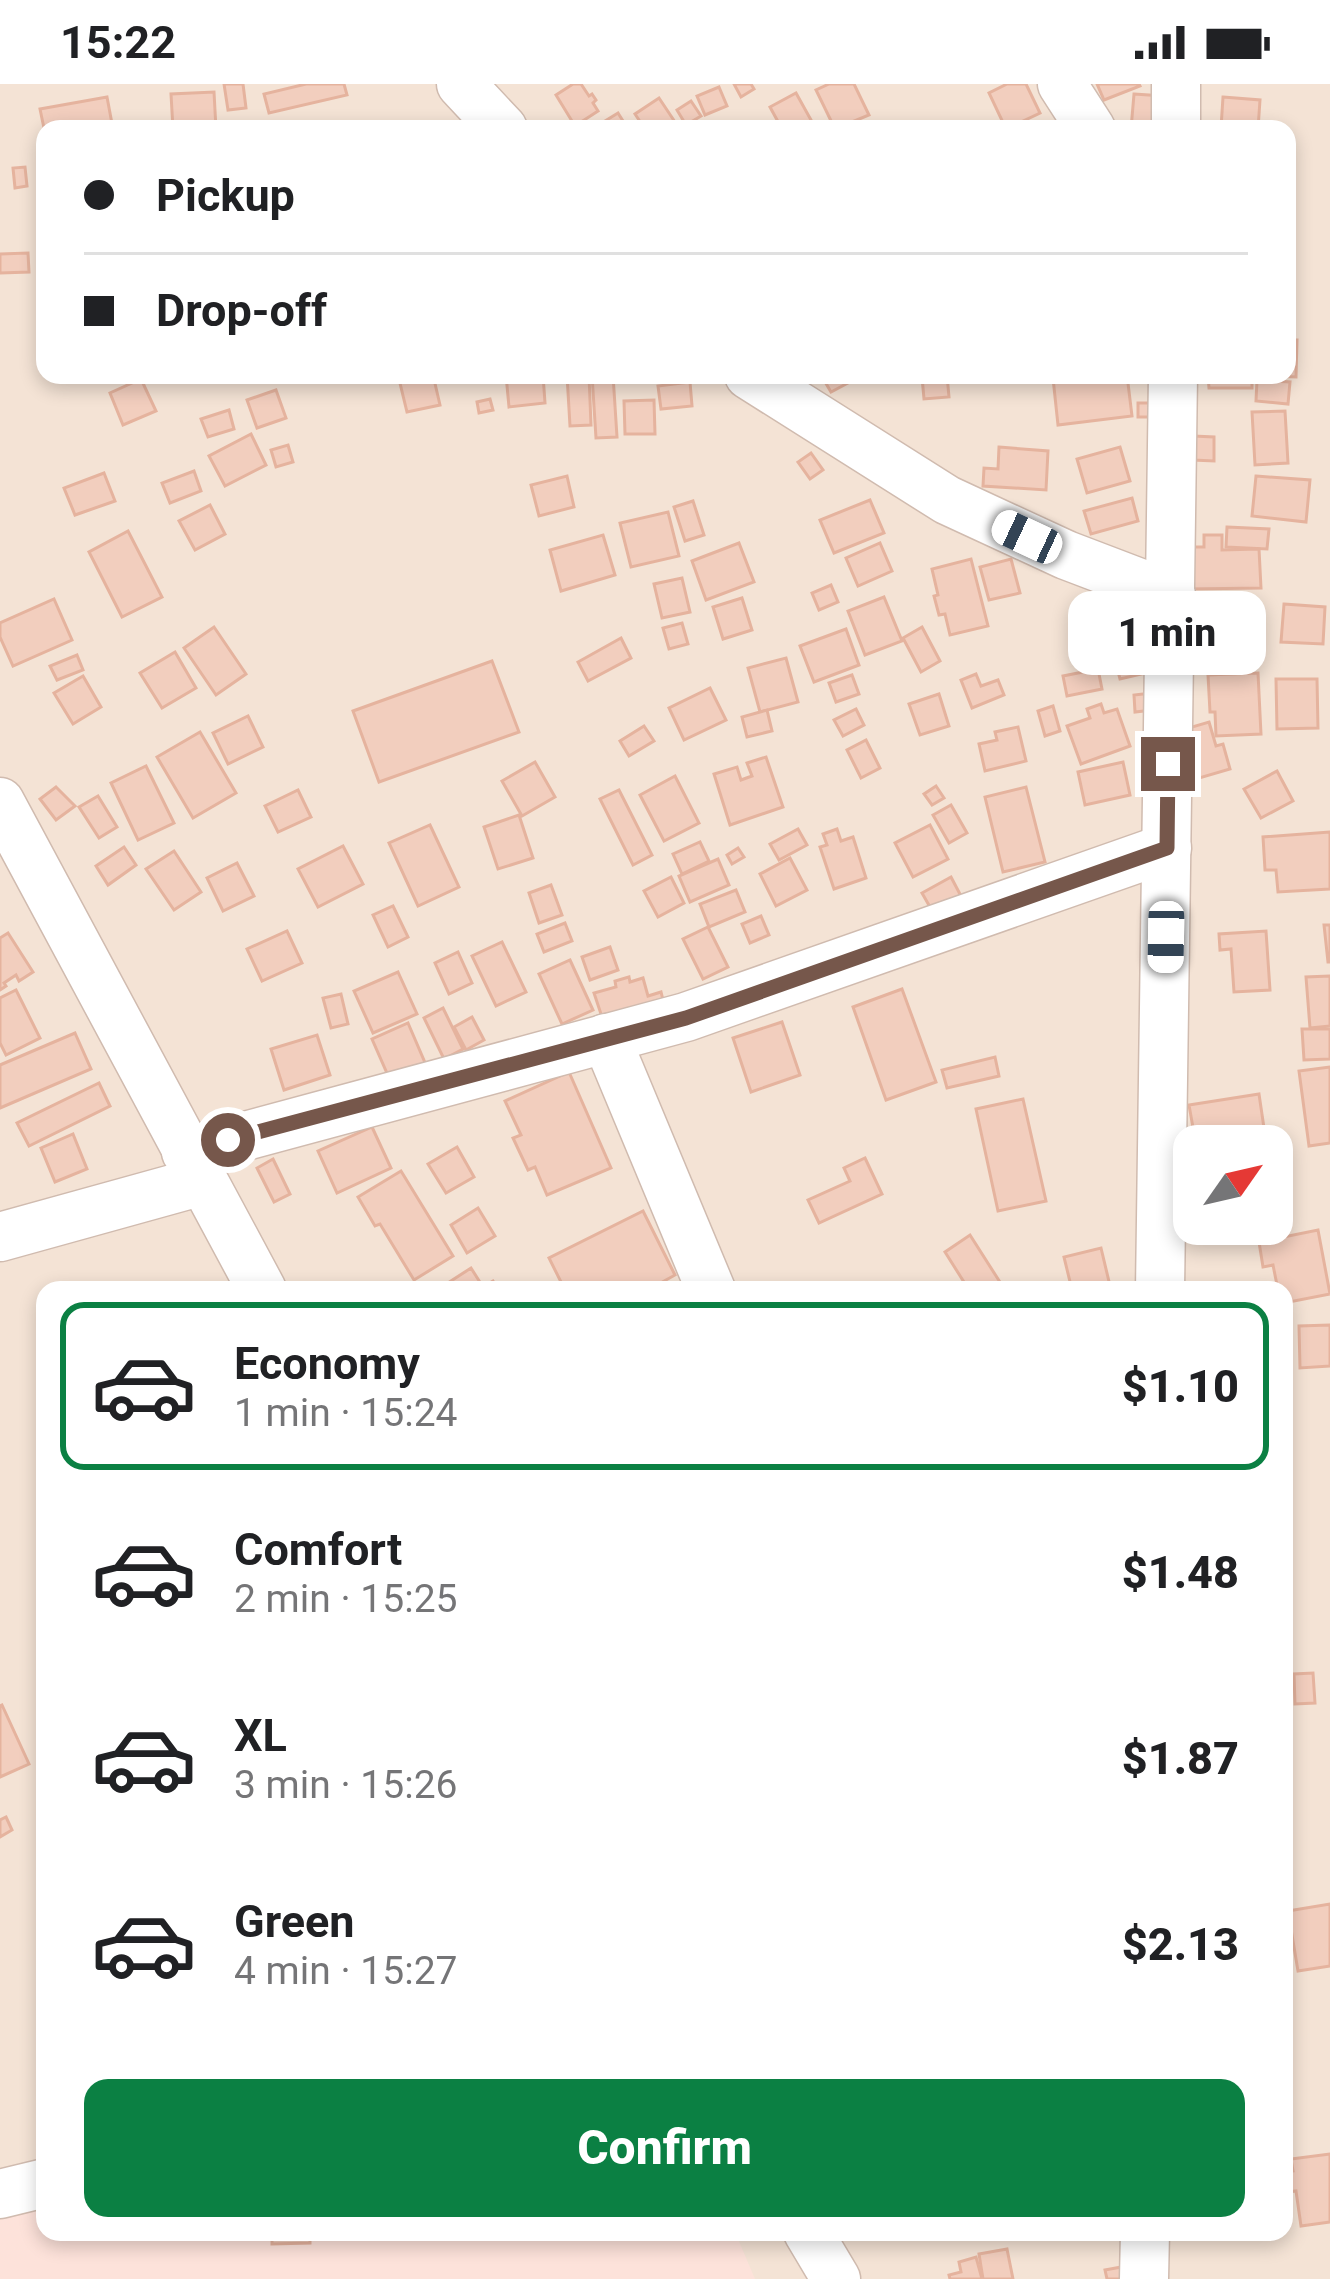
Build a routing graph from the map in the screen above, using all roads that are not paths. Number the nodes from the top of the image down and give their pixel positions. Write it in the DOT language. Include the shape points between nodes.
graph roads {
  1 [pos="461,84"];
  2 [pos="1062,84"];
  3 [pos="1176,84"];
  4 [pos="495,120"];
  5 [pos="1084,120"];
  6 [pos="1176,120"];
  7 [pos="763,384"];
  8 [pos="1173,384"];
  9 [pos="1171,595"];
  10 [pos="0,802"];
  11 [pos="1167,848"];
  12 [pos="606,1038"];
  13 [pos="194,1166"];
  14 [pos="0,1237"];
  15 [pos="257,1281"];
  16 [pos="708,1281"];
  17 [pos="1160,1281"];
  18 [pos="36,2185"];
  19 [pos="0,2194"];
  20 [pos="813,2241"];
  21 [pos="1144,2241"];
  22 [pos="836,2279"];
  23 [pos="1144,2279"];
  1 -- 4 [label="street"];
  2 -- 5 [label="street"];
  3 -- 6 [label="street"];
  7 -- 9 [label="street" via="947,500"];
  8 -- 9 [label="street"];
  9 -- 11 [label="street"];
  10 -- 13 [label="street"];
  11 -- 12 [label="street" via="686,1018"];
  11 -- 17 [label="street"];
  12 -- 13 [label="street"];
  12 -- 16 [label="street"];
  13 -- 14 [label="street"];
  13 -- 15 [label="street"];
  18 -- 19 [label="street"];
  20 -- 22 [label="street"];
  21 -- 23 [label="street"];
}
